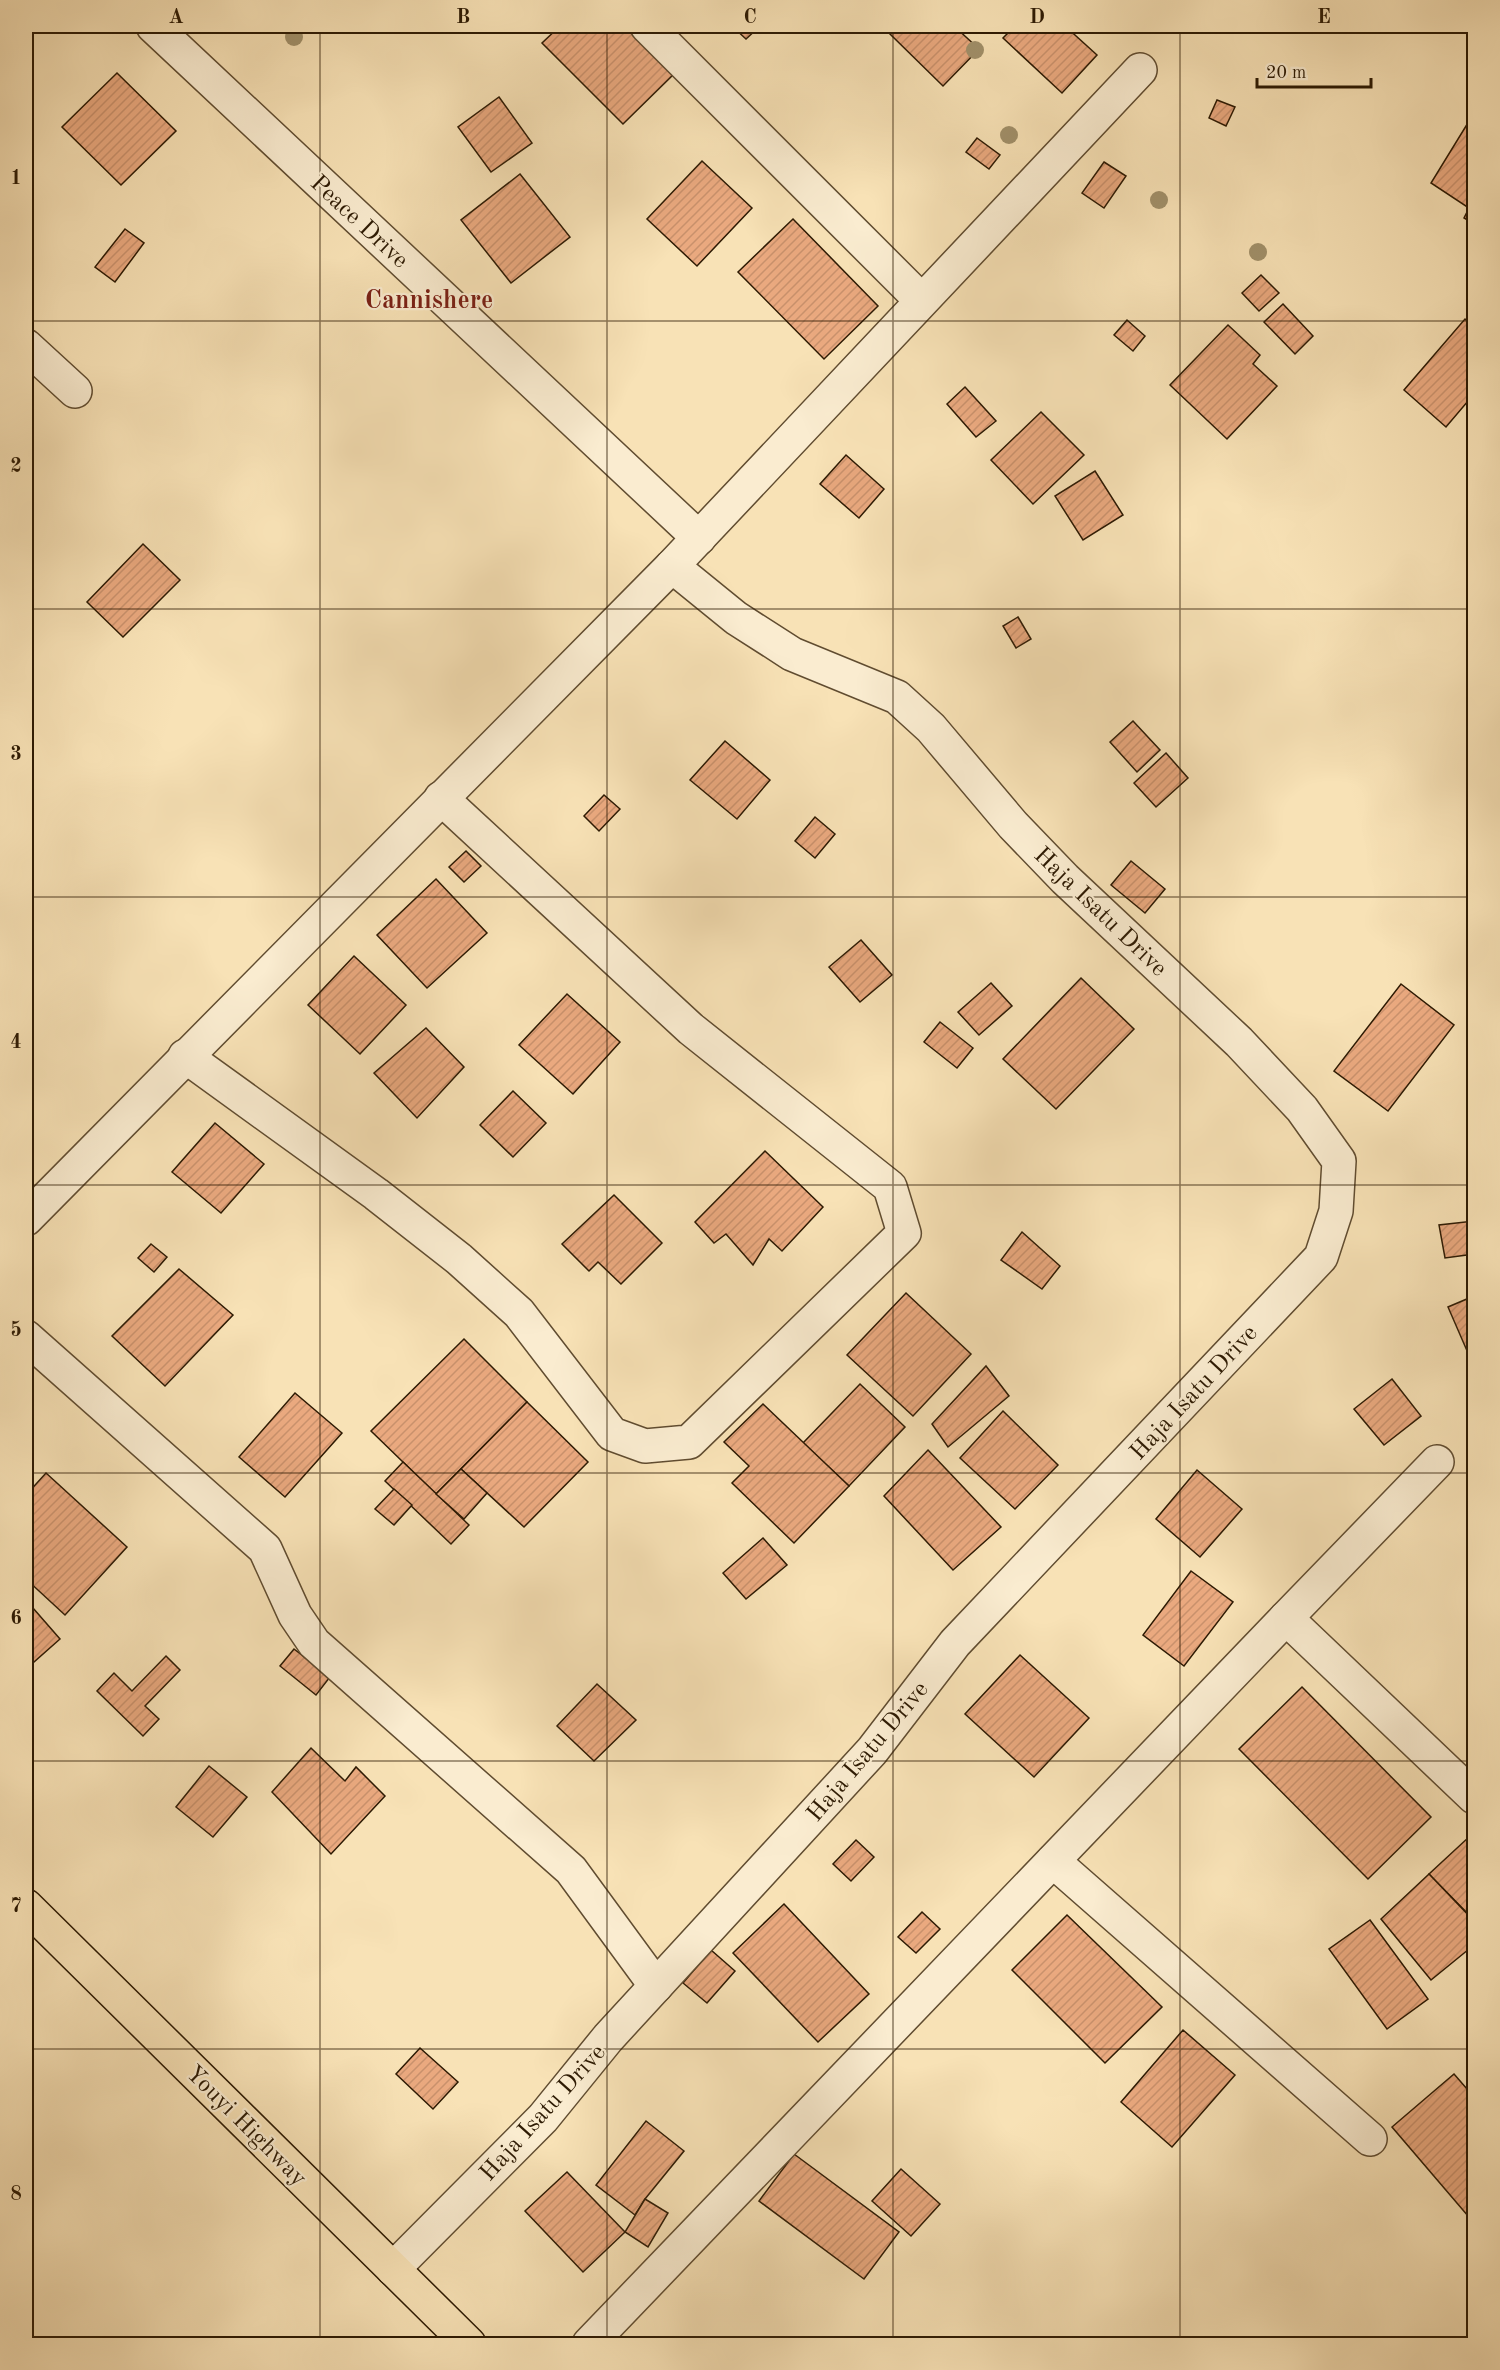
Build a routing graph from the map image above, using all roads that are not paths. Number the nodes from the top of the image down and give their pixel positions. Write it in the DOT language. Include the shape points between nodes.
graph roads {
  1 [pos="153,26"];
  2 [pos="647,26"];
  3 [pos="1140,70"];
  4 [pos="921,300"];
  5 [pos="26,346"];
  6 [pos="75,391"];
  7 [pos="699,538"];
  8 [pos="672,566"];
  9 [pos="441,798"];
  10 [pos="185,1056"];
  11 [pos="26,1219"];
  12 [pos="26,1337"];
  13 [pos="1437,1462"];
  14 [pos="1286,1618"];
  15 [pos="1474,1797"];
  16 [pos="1053,1861"];
  17 [pos="26,1906"];
  18 [pos="656,1986"];
  19 [pos="1370,2139"];
  20 [pos="393,2269"];
  21 [pos="469,2344"];
  22 [pos="589,2344"];
  1 -- 7 [label="street, Peace Drive"];
  2 -- 4 [label="street"];
  3 -- 4 [label="street"];
  4 -- 7 [label="street"];
  5 -- 6 [label="street"];
  7 -- 8 [label="street"];
  8 -- 9 [label="street"];
  8 -- 18 [label="street, Haja Isatu Drive" via="736,618 792,654 897,698 931,728 1013,825 1065,879 1239,1042 1302,1109 1339,1161 1336,1210 1321,1257 955,1643 872,1751"];
  9 -- 10 [label="street"];
  9 -- 10 [label="street" via="691,1029 890,1187 904,1233 689,1442 645,1446 612,1434 519,1313 459,1258"];
  10 -- 11 [label="street"];
  12 -- 18 [label="street" via="265,1549 295,1615 314,1642 571,1870"];
  13 -- 14 [label="street"];
  14 -- 15 [label="street"];
  14 -- 16 [label="street"];
  16 -- 19 [label="street"];
  16 -- 22 [label="street"];
  17 -- 20 [label="main road, Youyi Highway"];
  18 -- 20 [label="street, Haja Isatu Drive" via="543,2118"];
  20 -- 21 [label="main road, Youyi Highway"];
}
